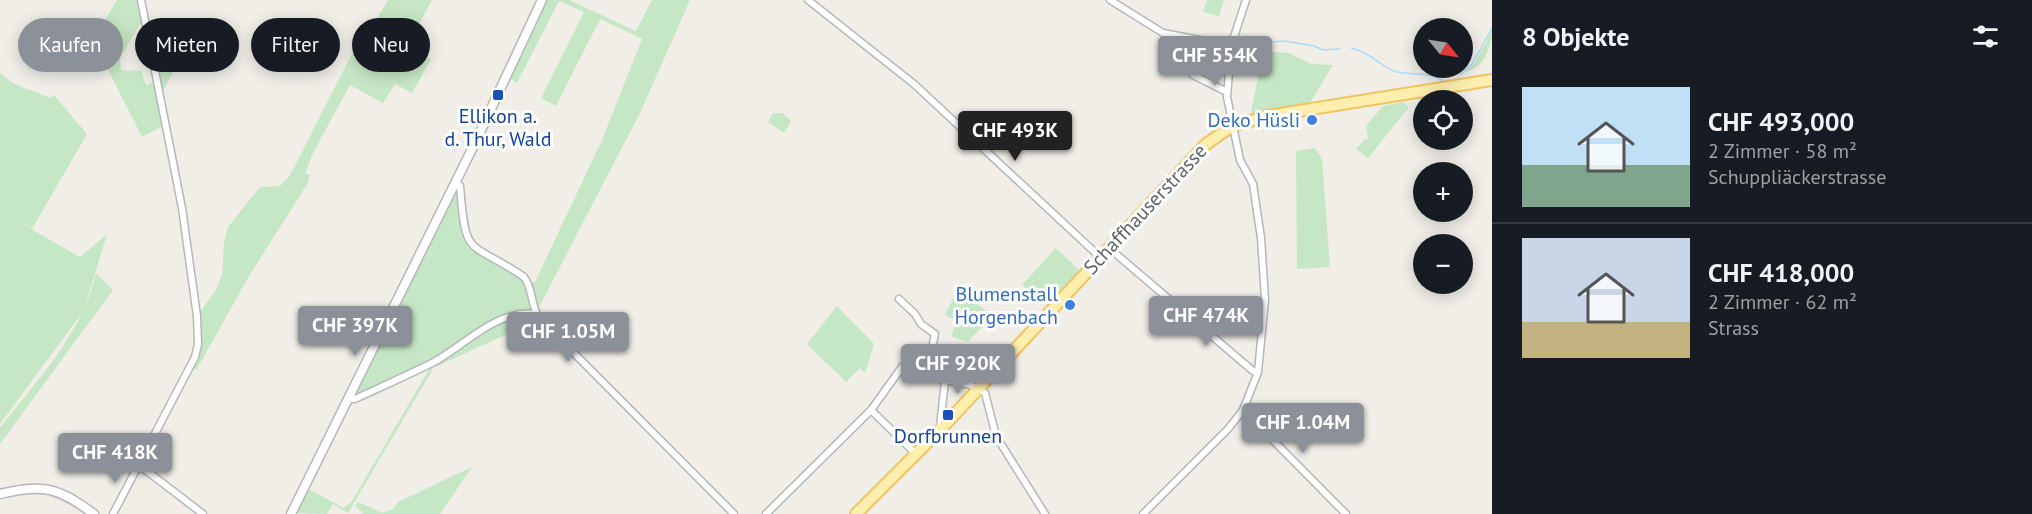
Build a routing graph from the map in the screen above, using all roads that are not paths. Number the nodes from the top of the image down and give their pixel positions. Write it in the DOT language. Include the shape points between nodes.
graph roads {
  1 [pos="141,0"];
  2 [pos="542,0"];
  3 [pos="808,0"];
  4 [pos="1110,0"];
  5 [pos="1246,0"];
  6 [pos="1191,39"];
  7 [pos="1231,46"];
  8 [pos="1492,81"];
  9 [pos="1227,92"];
  10 [pos="1232,126"];
  11 [pos="456,182"];
  12 [pos="1109,248"];
  13 [pos="1100,257"];
  14 [pos="899,300"];
  15 [pos="536,314"];
  16 [pos="928,367"];
  17 [pos="1258,372"];
  18 [pos="945,380"];
  19 [pos="978,389"];
  20 [pos="349,399"];
  21 [pos="871,410"];
  22 [pos="1243,410"];
  23 [pos="940,430"];
  24 [pos="916,454"];
  25 [pos="139,465"];
  26 [pos="0,494"];
  27 [pos="94,514"];
  28 [pos="113,514"];
  29 [pos="203,514"];
  30 [pos="291,514"];
  31 [pos="734,514"];
  32 [pos="766,514"];
  33 [pos="855,514"];
  34 [pos="1045,514"];
  35 [pos="1143,514"];
  36 [pos="1346,514"];
  1 -- 25 [label="street" via="182,208 198,332 195,357"];
  2 -- 11 [label="street"];
  3 -- 13 [label="street" via="914,84"];
  4 -- 6 [label="street" via="1163,33"];
  5 -- 7 [label="street"];
  6 -- 7 [label="street"];
  6 -- 9 [label="street" via="1193,75"];
  7 -- 9 [label="street"];
  8 -- 10 [label="main road, Schaffhauserstrasse" via="1268,116"];
  9 -- 10 [label="street"];
  10 -- 12 [label="main road, Schaffhauserstrasse" via="1191,158"];
  10 -- 17 [label="street" via="1240,160 1253,184 1261,238 1265,299"];
  11 -- 15 [label="street" via="460,186 465,235 470,244 524,277"];
  11 -- 20 [label="street"];
  12 -- 13 [label="main road, Schaffhauserstrasse"];
  12 -- 17 [label="street"];
  13 -- 19 [label="main road, Schaffhauserstrasse"];
  14 -- 16 [label="street" via="935,334"];
  15 -- 20 [label="street" via="512,316 487,326 434,362"];
  15 -- 31 [label="street"];
  16 -- 18 [label="street"];
  16 -- 21 [label="street" via="902,367"];
  17 -- 22 [label="street"];
  18 -- 19 [label="street"];
  18 -- 23 [label="street"];
  19 -- 23 [label="main road, Schaffhauserstrasse"];
  19 -- 34 [label="street" via="987,396 996,436"];
  20 -- 30 [label="street"];
  21 -- 24 [label="street"];
  21 -- 32 [label="street"];
  22 -- 35 [label="street"];
  22 -- 36 [label="street"];
  23 -- 24 [label="main road, Schaffhauserstrasse"];
  24 -- 33 [label="main road, Schaffhauserstrasse"];
  25 -- 28 [label="street"];
  25 -- 29 [label="street"];
  26 -- 27 [label="street" via="49,488"];
}
